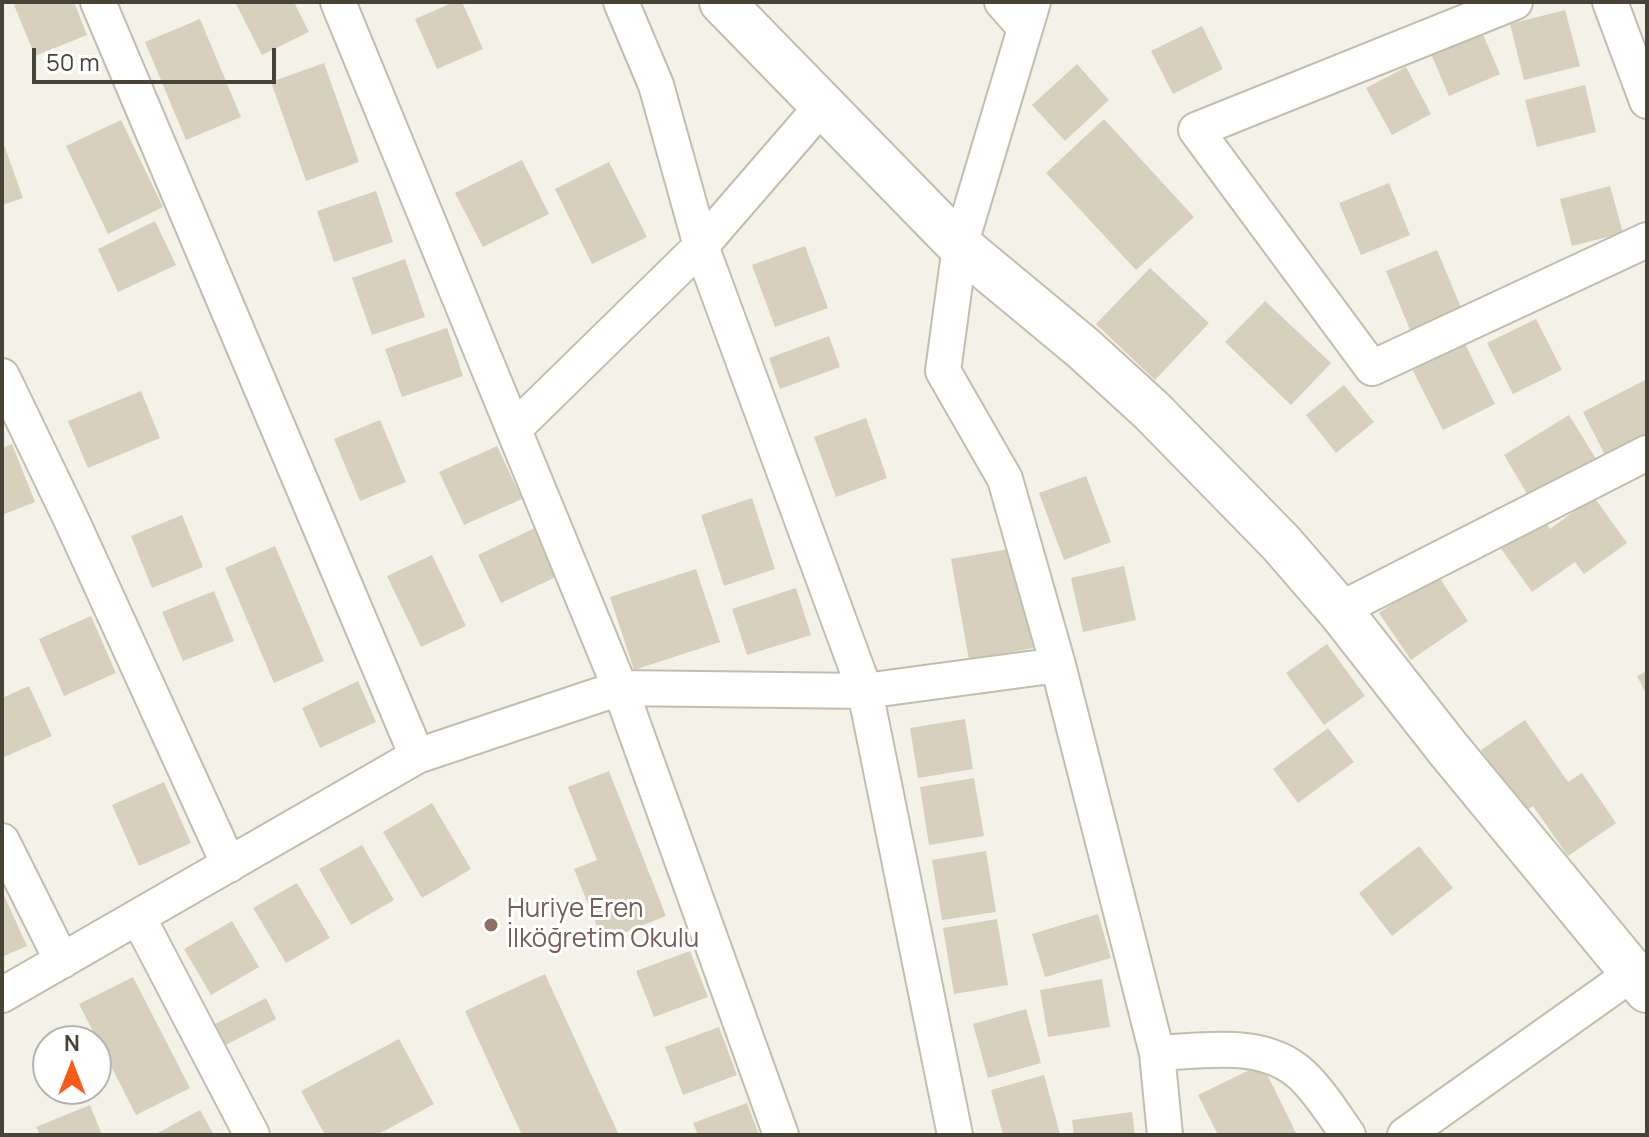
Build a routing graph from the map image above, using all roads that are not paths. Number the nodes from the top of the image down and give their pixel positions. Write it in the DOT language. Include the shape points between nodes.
graph roads {
  1 [pos="98,2"];
  2 [pos="338,2"];
  3 [pos="621,2"];
  4 [pos="722,2"];
  5 [pos="1002,2"];
  6 [pos="1515,2"];
  7 [pos="1610,2"];
  8 [pos="1029,15"];
  9 [pos="1647,101"];
  10 [pos="823,105"];
  11 [pos="1647,240"];
  12 [pos="701,246"];
  13 [pos="960,246"];
  14 [pos="4,387"];
  15 [pos="514,429"];
  16 [pos="1647,453"];
  17 [pos="1339,610"];
  18 [pos="1058,665"];
  19 [pos="620,688"];
  20 [pos="865,691"];
  21 [pos="417,756"];
  22 [pos="2,841"];
  23 [pos="229,865"];
  24 [pos="138,917"];
  25 [pos="62,961"];
  26 [pos="1640,982"];
  27 [pos="2,995"];
  28 [pos="1157,1053"];
  29 [pos="252,1135"];
  30 [pos="781,1135"];
  31 [pos="955,1135"];
  32 [pos="1165,1135"];
  33 [pos="1348,1135"];
  34 [pos="1405,1135"];
  1 -- 21 [label="street"];
  2 -- 15 [label="street"];
  3 -- 12 [label="street" via="656,85"];
  4 -- 10 [label="street"];
  5 -- 8 [label="street"];
  6 -- 11 [label="street" via="1196,130 1372,368"];
  7 -- 9 [label="street"];
  8 -- 13 [label="street"];
  10 -- 12 [label="street"];
  10 -- 13 [label="street"];
  12 -- 15 [label="street"];
  12 -- 20 [label="street"];
  13 -- 17 [label="street" via="1152,411"];
  13 -- 18 [label="street" via="943,371 1005,479"];
  14 -- 23 [label="street"];
  15 -- 19 [label="street"];
  16 -- 17 [label="street"];
  17 -- 26 [label="street"];
  18 -- 20 [label="street"];
  18 -- 28 [label="street"];
  19 -- 20 [label="street"];
  19 -- 21 [label="street"];
  19 -- 30 [label="street"];
  20 -- 31 [label="street"];
  21 -- 23 [label="street"];
  22 -- 25 [label="street"];
  23 -- 24 [label="street"];
  24 -- 25 [label="street"];
  24 -- 29 [label="street"];
  25 -- 27 [label="street"];
  26 -- 34 [label="street"];
  28 -- 32 [label="street"];
  28 -- 33 [label="street" via="1240,1050 1285,1062 1309,1083"];
}
